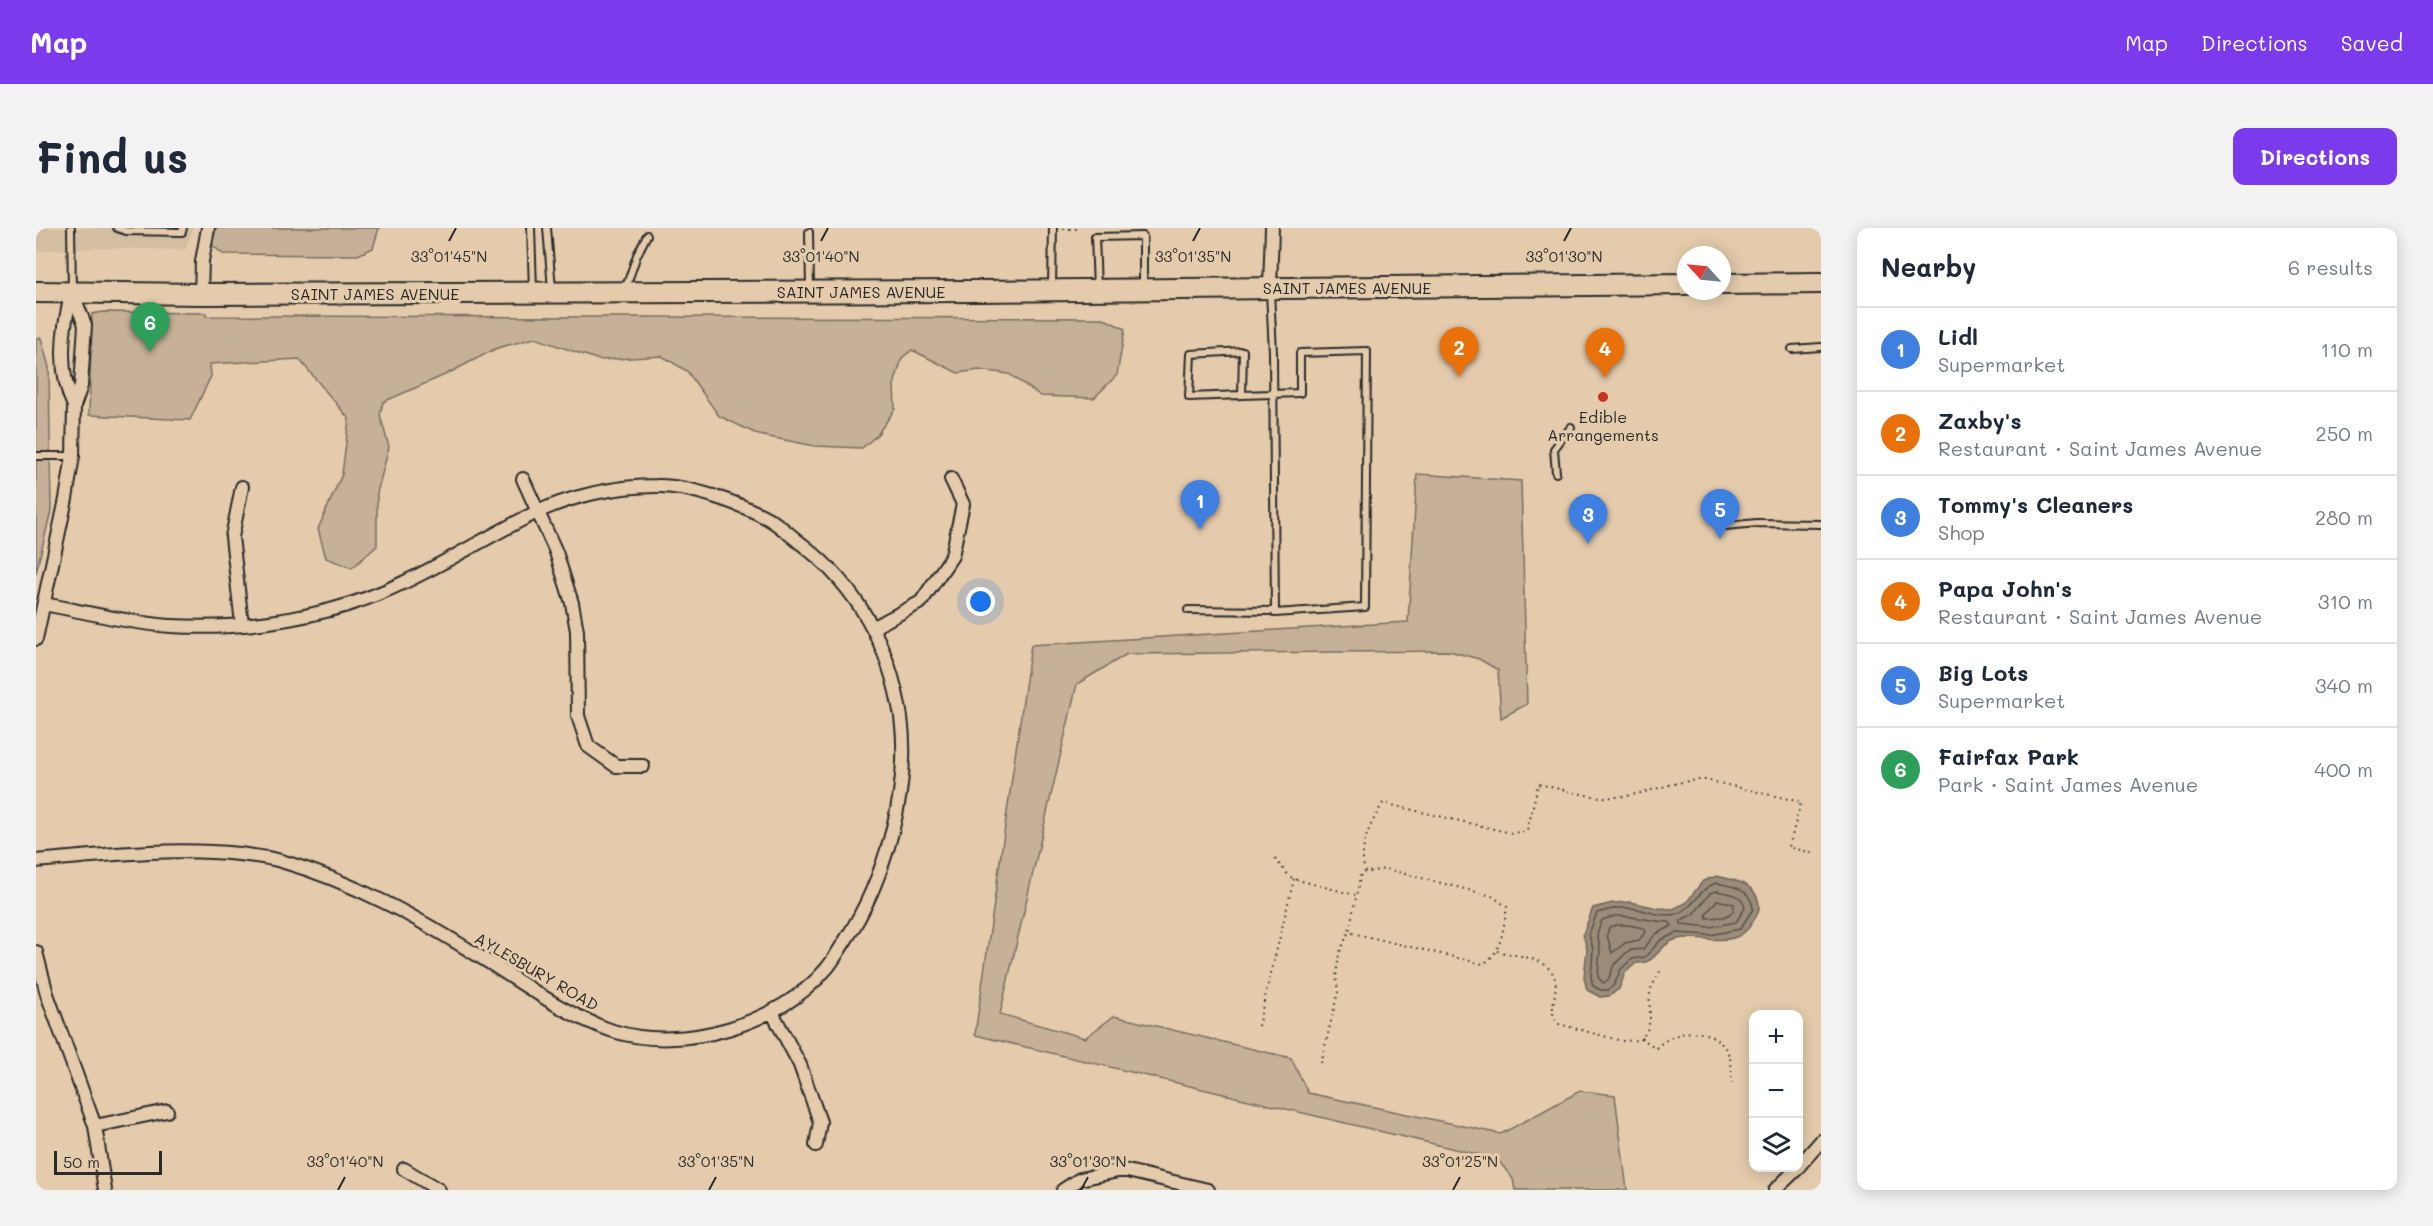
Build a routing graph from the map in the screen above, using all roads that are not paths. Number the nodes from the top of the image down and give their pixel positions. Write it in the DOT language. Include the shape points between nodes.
graph roads {
  1 [pos="71,228"];
  2 [pos="117,228"];
  3 [pos="183,228"];
  4 [pos="208,228"];
  5 [pos="531,228"];
  6 [pos="547,228"];
  7 [pos="1272,228"];
  8 [pos="1053,229"];
  9 [pos="809,232"];
  10 [pos="647,235"];
  11 [pos="1821,283"];
  12 [pos="1677,284"];
  13 [pos="1731,284"];
  14 [pos="1270,288"];
  15 [pos="1143,289"];
  16 [pos="1052,290"];
  17 [pos="1097,290"];
  18 [pos="810,291"];
  19 [pos="36,292"];
  20 [pos="72,292"];
  21 [pos="542,292"];
  22 [pos="625,292"];
  23 [pos="201,294"];
  24 [pos="1821,347"];
  25 [pos="1792,349"];
  26 [pos="1242,395"];
  27 [pos="1274,395"];
  28 [pos="74,406"];
  29 [pos="1571,427"];
  30 [pos="36,456"];
  31 [pos="73,456"];
  32 [pos="1556,472"];
  33 [pos="523,479"];
  34 [pos="951,479"];
  35 [pos="242,487"];
  36 [pos="538,512"];
  37 [pos="1821,524"];
  38 [pos="1725,526"];
  39 [pos="44,604"];
  40 [pos="1188,610"];
  41 [pos="1275,610"];
  42 [pos="242,624"];
  43 [pos="874,627"];
  44 [pos="36,639"];
  45 [pos="643,766"];
  46 [pos="36,861"];
  47 [pos="36,952"];
  48 [pos="772,1012"];
  49 [pos="167,1111"];
  50 [pos="95,1126"];
  51 [pos="1821,1141"];
  52 [pos="816,1145"];
  53 [pos="1803,1161"];
  54 [pos="404,1169"];
  55 [pos="1793,1172"];
  56 [pos="105,1190"];
  57 [pos="439,1190"];
  58 [pos="1063,1190"];
  59 [pos="1208,1190"];
  60 [pos="1775,1190"];
  1 -- 20 [label="lane"];
  2 -- 3 [label="lane" via="182,232"];
  4 -- 23 [label="street"];
  5 -- 21 [label="lane"];
  6 -- 21 [label="lane"];
  7 -- 14 [label="street"];
  8 -- 16 [label="lane"];
  9 -- 18 [label="lane"];
  10 -- 22 [label="lane"];
  11 -- 13 [label="main road"];
  12 -- 14 [label="main road, SAINT JAMES AVENUE"];
  14 -- 15 [label="main road, SAINT JAMES AVENUE"];
  14 -- 27 [label="lane"];
  15 -- 17 [label="main road, SAINT JAMES AVENUE"];
  15 -- 17 [label="lane" via="1143,236 1095,237"];
  16 -- 17 [label="main road, SAINT JAMES AVENUE"];
  16 -- 18 [label="main road, SAINT JAMES AVENUE"];
  18 -- 22 [label="main road, SAINT JAMES AVENUE"];
  19 -- 20 [label="main road, SAINT JAMES AVENUE"];
  20 -- 23 [label="main road, SAINT JAMES AVENUE"];
  20 -- 28 [label="street" via="63,326 65,387"];
  20 -- 28 [label="street" via="85,325 81,386"];
  21 -- 22 [label="main road, SAINT JAMES AVENUE"];
  21 -- 23 [label="main road, SAINT JAMES AVENUE"];
  24 -- 25 [label="lane"];
  26 -- 26 [label="lane" via="1242,351 1191,354 1189,397"];
  26 -- 27 [label="lane"];
  27 -- 41 [label="lane"];
  27 -- 41 [label="lane" via="1299,393 1300,353 1367,351 1365,607"];
  28 -- 31 [label="street"];
  29 -- 32 [label="lane" via="1554,449"];
  30 -- 31 [label="lane"];
  31 -- 39 [label="street"];
  33 -- 36 [label="street"];
  34 -- 43 [label="street" via="963,504 952,556 921,602"];
  35 -- 42 [label="street" via="232,537"];
  36 -- 42 [label="street, AYLESBURY ROAD" via="390,589 334,609"];
  36 -- 43 [label="street, AYLESBURY ROAD" via="614,490 661,485 710,495 770,520 827,564"];
  36 -- 45 [label="street" via="572,603 577,631 578,716 588,746 616,766"];
  37 -- 38 [label="lane"];
  39 -- 42 [label="street, AYLESBURY ROAD" via="170,626"];
  39 -- 44 [label="street"];
  40 -- 41 [label="lane"];
  43 -- 48 [label="street, AYLESBURY ROAD" via="896,682 904,741 899,804 872,891 852,931 827,968"];
  46 -- 48 [label="street, AYLESBURY ROAD" via="161,850 272,858 329,876 386,901 555,1004 619,1033 683,1038 722,1031"];
  47 -- 50 [label="street" via="46,994"];
  48 -- 52 [label="street" via="800,1065 820,1122"];
  49 -- 50 [label="street"];
  50 -- 56 [label="street"];
  51 -- 53 [label="street"];
  54 -- 57 [label="street"];
  55 -- 60 [label="street"];
  58 -- 59 [label="street" via="1080,1179 1123,1170"];
}
